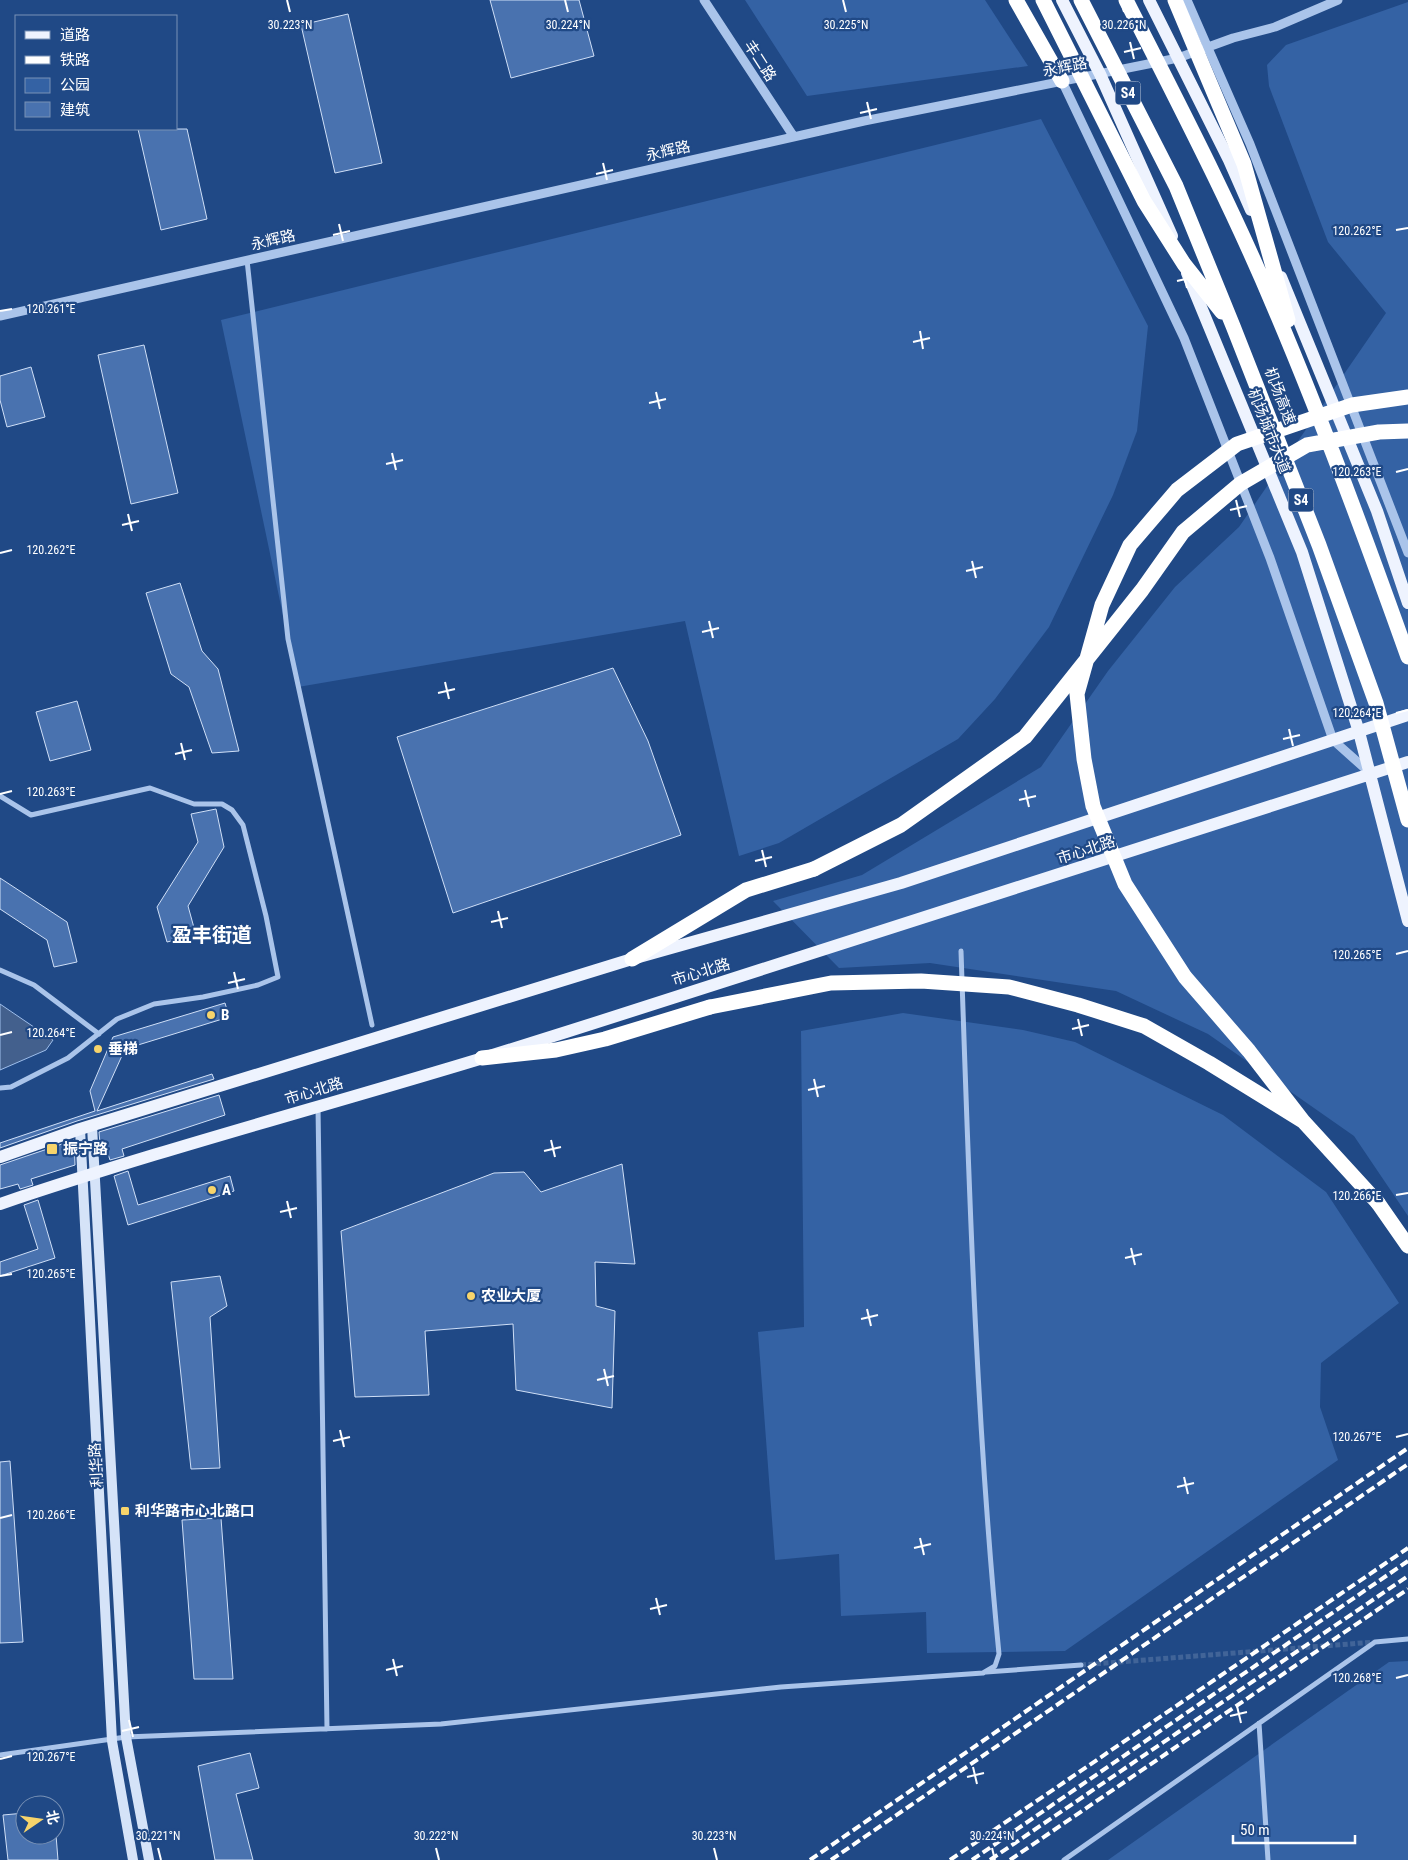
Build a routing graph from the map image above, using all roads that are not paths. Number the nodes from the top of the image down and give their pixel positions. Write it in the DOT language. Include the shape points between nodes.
graph roads {
  1 [pos="704,0"];
  2 [pos="1016,0"];
  3 [pos="1044,0"];
  4 [pos="1062,0"];
  5 [pos="1081,0"];
  6 [pos="1126,0"];
  7 [pos="1149,0"];
  8 [pos="1175,0"];
  9 [pos="1187,0"];
  10 [pos="1338,0"];
  11 [pos="1208,48"];
  12 [pos="1178,58"];
  13 [pos="1100,74"];
  14 [pos="1062,81"];
  15 [pos="794,137"];
  16 [pos="248,260"];
  17 [pos="0,316"];
  18 [pos="1233,326"];
  19 [pos="1408,397"];
  20 [pos="1311,398"];
  21 [pos="1408,431"];
  22 [pos="1408,553"];
  23 [pos="1408,602"];
  24 [pos="1408,657"];
  25 [pos="1408,715"];
  26 [pos="1359,732"];
  27 [pos="1333,740"];
  28 [pos="1408,762"];
  29 [pos="1371,774"];
  30 [pos="0,796"];
  31 [pos="1408,820"];
  32 [pos="1408,922"];
  33 [pos="961,951"];
  34 [pos="632,959"];
  35 [pos="0,970"];
  36 [pos="372,1025"];
  37 [pos="99,1034"];
  38 [pos="482,1058"];
  39 [pos="0,1088"];
  40 [pos="318,1106"];
  41 [pos="1303,1121"];
  42 [pos="86,1128"];
  43 [pos="0,1157"];
  44 [pos="96,1172"];
  45 [pos="82,1176"];
  46 [pos="0,1204"];
  47 [pos="1408,1246"];
  48 [pos="1408,1639"];
  49 [pos="1081,1665"];
  50 [pos="983,1673"];
  51 [pos="1259,1723"];
  52 [pos="327,1729"];
  53 [pos="126,1737"];
  54 [pos="112,1741"];
  55 [pos="0,1755"];
  56 [pos="133,1860"];
  57 [pos="149,1860"];
  58 [pos="1064,1860"];
  59 [pos="1268,1860"];
  1 -- 15 [label="street, 丰二路"];
  2 -- 14 [label="highway"];
  3 -- 18 [label="highway, bridge" via="1144,201 1184,264"];
  4 -- 13 [label="main road, 机场城市大道"];
  5 -- 18 [label="highway, 机场高速 / S4, bridge" via="1176,186"];
  6 -- 20 [label="highway, 机场高速, bridge" via="1214,175 1274,306"];
  7 -- 12 [label="main road"];
  8 -- 20 [label="highway, bridge" via="1244,164"];
  9 -- 11 [label="street"];
  10 -- 11 [label="street, 永辉路" via="1275,27"];
  11 -- 12 [label="street, 永辉路"];
  11 -- 22 [label="street" via="1250,144"];
  12 -- 13 [label="street, 永辉路"];
  12 -- 23 [label="main road" via="1229,160 1292,300 1377,511"];
  13 -- 14 [label="street, 永辉路"];
  13 -- 26 [label="main road, 机场城市大道" via="1158,201 1302,552"];
  14 -- 15 [label="street, 永辉路"];
  14 -- 27 [label="street" via="1184,338 1270,558"];
  15 -- 16 [label="street, 永辉路"];
  16 -- 17 [label="street, 永辉路"];
  16 -- 36 [label="street" via="288,639"];
  18 -- 31 [label="highway, 机场高速 / S4, bridge" via="1319,545 1376,703"];
  19 -- 41 [label="highway, bridge" via="1352,405 1237,444 1177,490 1130,544 1102,605 1077,694 1093,806 1125,884 1185,977 1249,1051"];
  20 -- 24 [label="highway, 机场高速, bridge"];
  21 -- 34 [label="highway, bridge" via="1379,432 1307,445 1240,484 1183,532 1142,590 1025,737 901,825 814,869 746,890"];
  25 -- 26 [label="main road, 市心北路"];
  26 -- 27 [label="main road, 市心北路"];
  26 -- 29 [label="main road, 机场城市大道"];
  27 -- 29 [label="street"];
  27 -- 34 [label="main road, 市心北路" via="901,883"];
  28 -- 29 [label="main road, 市心北路"];
  29 -- 32 [label="main road, 机场城市大道"];
  29 -- 38 [label="main road, 市心北路" via="902,927"];
  30 -- 37 [label="street" via="31,816 150,788 194,804 222,804 232,810 243,825 278,977 203,998 154,1004 117,1020"];
  33 -- 50 [label="street" via="973,1284 990,1562 999,1654 995,1666"];
  34 -- 42 [label="main road, 市心北路"];
  35 -- 37 [label="street" via="34,984"];
  37 -- 39 [label="street" via="68,1058 11,1087"];
  38 -- 40 [label="main road, 市心北路"];
  38 -- 41 [label="highway, bridge" via="556,1050 605,1039 710,1007 831,983 921,981 1009,987 1144,1026"];
  40 -- 44 [label="main road, 市心北路"];
  40 -- 52 [label="street"];
  41 -- 47 [label="highway, bridge" via="1378,1203"];
  42 -- 43 [label="main road, 市心北路"];
  42 -- 44 [label="main road, 利华路"];
  42 -- 45 [label="main road, 利华路"];
  44 -- 45 [label="main road, 市心北路"];
  44 -- 53 [label="main road, 利华路"];
  45 -- 46 [label="main road, 市心北路"];
  45 -- 54 [label="main road, 利华路"];
  48 -- 51 [label="street" via="1374,1642"];
  49 -- 50 [label="street"];
  50 -- 52 [label="street" via="781,1687 441,1724"];
  51 -- 58 [label="street"];
  51 -- 59 [label="street"];
  52 -- 53 [label="street"];
  53 -- 54 [label="street"];
  53 -- 57 [label="main road, 利华路"];
  54 -- 55 [label="street"];
  54 -- 56 [label="main road, 利华路"];
}
